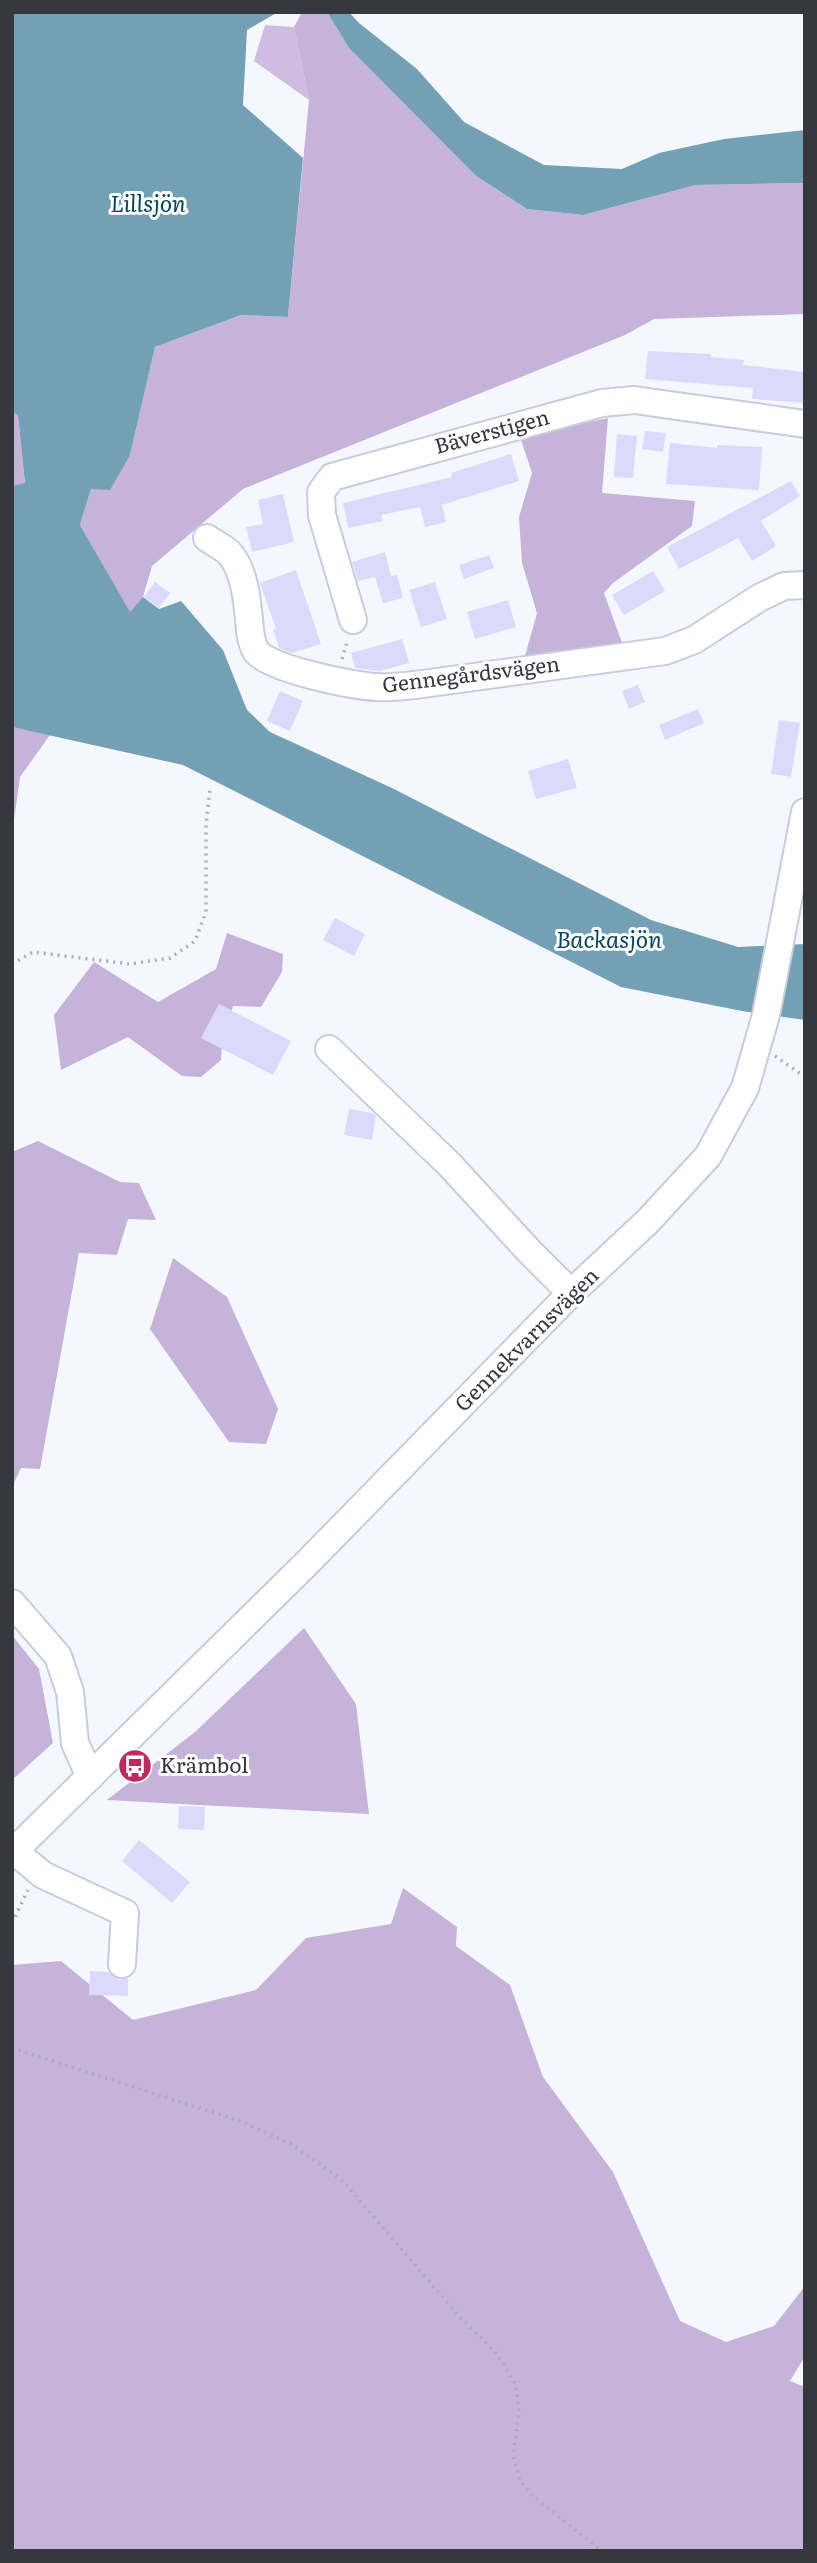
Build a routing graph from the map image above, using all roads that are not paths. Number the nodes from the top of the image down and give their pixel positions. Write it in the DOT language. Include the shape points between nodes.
graph roads {
  1 [pos="805,424"];
  2 [pos="207,538"];
  3 [pos="805,585"];
  4 [pos="353,620"];
  5 [pos="805,812"];
  6 [pos="328,1049"];
  7 [pos="571,1293"];
  8 [pos="12,1603"];
  9 [pos="90,1777"];
  10 [pos="13,1852"];
  11 [pos="122,1964"];
  1 -- 4 [label="street, Bäverstigen" via="634,400 602,403 332,477 321,492 322,515"];
  2 -- 3 [label="street, Gennegårdsvägen" via="230,554 241,575 250,636 264,660 304,673 379,687 665,651 694,640 784,586"];
  5 -- 7 [label="street, Gennekvarnsvägen" via="766,1015 745,1088 708,1156 648,1221"];
  6 -- 7 [label="street" via="449,1164"];
  7 -- 9 [label="street, Gennekvarnsvägen"];
  8 -- 9 [label="street" via="58,1656 70,1692 75,1743"];
  9 -- 10 [label="street, Gennekvarnsvägen"];
  10 -- 11 [label="street" via="43,1875 125,1913"];
}
